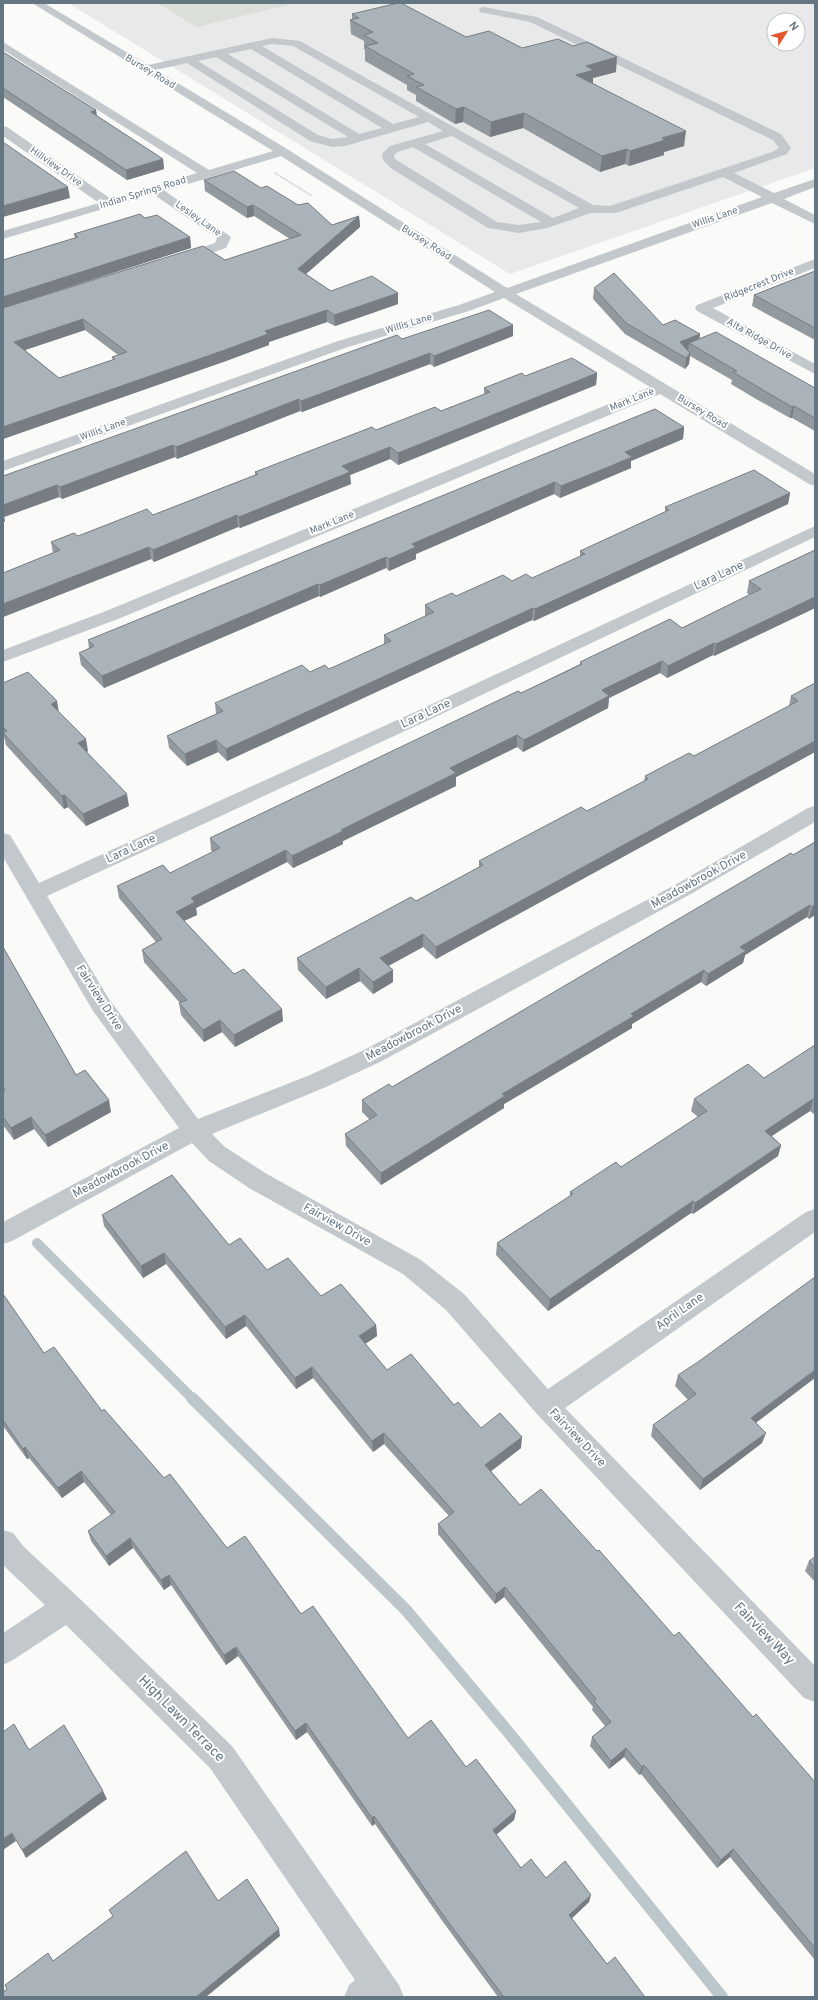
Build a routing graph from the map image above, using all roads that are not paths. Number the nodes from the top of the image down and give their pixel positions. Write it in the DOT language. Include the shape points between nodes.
graph roads {
  1 [pos="37,3"];
  2 [pos="484,10"];
  3 [pos="3,45"];
  4 [pos="252,45"];
  5 [pos="218,53"];
  6 [pos="189,60"];
  7 [pos="147,69"];
  8 [pos="428,118"];
  9 [pos="391,128"];
  10 [pos="3,130"];
  11 [pos="453,132"];
  12 [pos="357,138"];
  13 [pos="415,143"];
  14 [pos="283,152"];
  15 [pos="723,172"];
  16 [pos="207,174"];
  17 [pos="815,183"];
  18 [pos="154,189"];
  19 [pos="772,198"];
  20 [pos="108,203"];
  21 [pos="590,209"];
  22 [pos="815,220"];
  23 [pos="551,222"];
  24 [pos="3,235"];
  25 [pos="167,263"];
  26 [pos="815,263"];
  27 [pos="506,293"];
  28 [pos="702,308"];
  29 [pos="815,370"];
  30 [pos="661,388"];
  31 [pos="3,466"];
  32 [pos="815,481"];
  33 [pos="815,531"];
  34 [pos="3,656"];
  35 [pos="815,813"];
  36 [pos="3,840"];
  37 [pos="35,893"];
  38 [pos="194,1131"];
  39 [pos="815,1219"];
  40 [pos="3,1234"];
  41 [pos="546,1406"];
  42 [pos="3,1543"];
  43 [pos="713,1581"];
  44 [pos="68,1607"];
  45 [pos="3,1650"];
  46 [pos="815,1687"];
  47 [pos="375,1992"];
  1 -- 7 [label="street, Bursey Road"];
  2 -- 15 [label="street" via="533,19 777,137 784,144 783,152"];
  3 -- 16 [label="street"];
  4 -- 5 [label="street"];
  4 -- 8 [label="street" via="272,41 296,44"];
  4 -- 9 [label="street"];
  5 -- 6 [label="street"];
  5 -- 12 [label="street"];
  6 -- 7 [label="street"];
  6 -- 12 [label="street" via="314,138 332,143"];
  7 -- 14 [label="street, Bursey Road"];
  8 -- 9 [label="street"];
  8 -- 11 [label="street"];
  9 -- 12 [label="street"];
  10 -- 20 [label="street, Hillview Drive"];
  11 -- 13 [label="street"];
  11 -- 21 [label="street"];
  13 -- 23 [label="street"];
  13 -- 23 [label="street" via="394,149 388,154 389,160 493,225 519,230"];
  14 -- 16 [label="street, Indian Springs Road"];
  14 -- 27 [label="street, Bursey Road"];
  15 -- 19 [label="street"];
  15 -- 21 [label="street" via="611,210"];
  16 -- 18 [label="street, Indian Springs Road"];
  17 -- 19 [label="street, Willis Lane"];
  18 -- 20 [label="street, Indian Springs Road"];
  18 -- 25 [label="street, Lesley Lane" via="224,237 221,245"];
  19 -- 22 [label="street"];
  19 -- 27 [label="street, Willis Lane"];
  20 -- 24 [label="street, Indian Springs Road"];
  21 -- 23 [label="street"];
  26 -- 28 [label="street, Ridgecrest Drive"];
  27 -- 30 [label="street, Bursey Road"];
  27 -- 31 [label="street, Willis Lane" via="342,344"];
  28 -- 29 [label="street, Alta Ridge Drive"];
  30 -- 32 [label="street, Bursey Road"];
  30 -- 34 [label="street, Mark Lane" via="112,615"];
  33 -- 37 [label="street, Lara Lane"];
  35 -- 38 [label="street, Meadowbrook Drive" via="682,890 372,1056 318,1081"];
  36 -- 37 [label="street, Fairview Drive"];
  37 -- 38 [label="street, Fairview Drive" via="101,1005"];
  38 -- 40 [label="street, Meadowbrook Drive"];
  38 -- 41 [label="street, Fairview Drive" via="217,1154 258,1181 412,1267 455,1302"];
  39 -- 41 [label="street, April Lane"];
  41 -- 43 [label="street, Fairview Drive"];
  42 -- 44 [label="street, High Lawn Terrace" via="14,1557"];
  43 -- 46 [label="street, Fairview Way"];
  44 -- 45 [label="street"];
  44 -- 47 [label="street, High Lawn Terrace" via="221,1757"];
}
